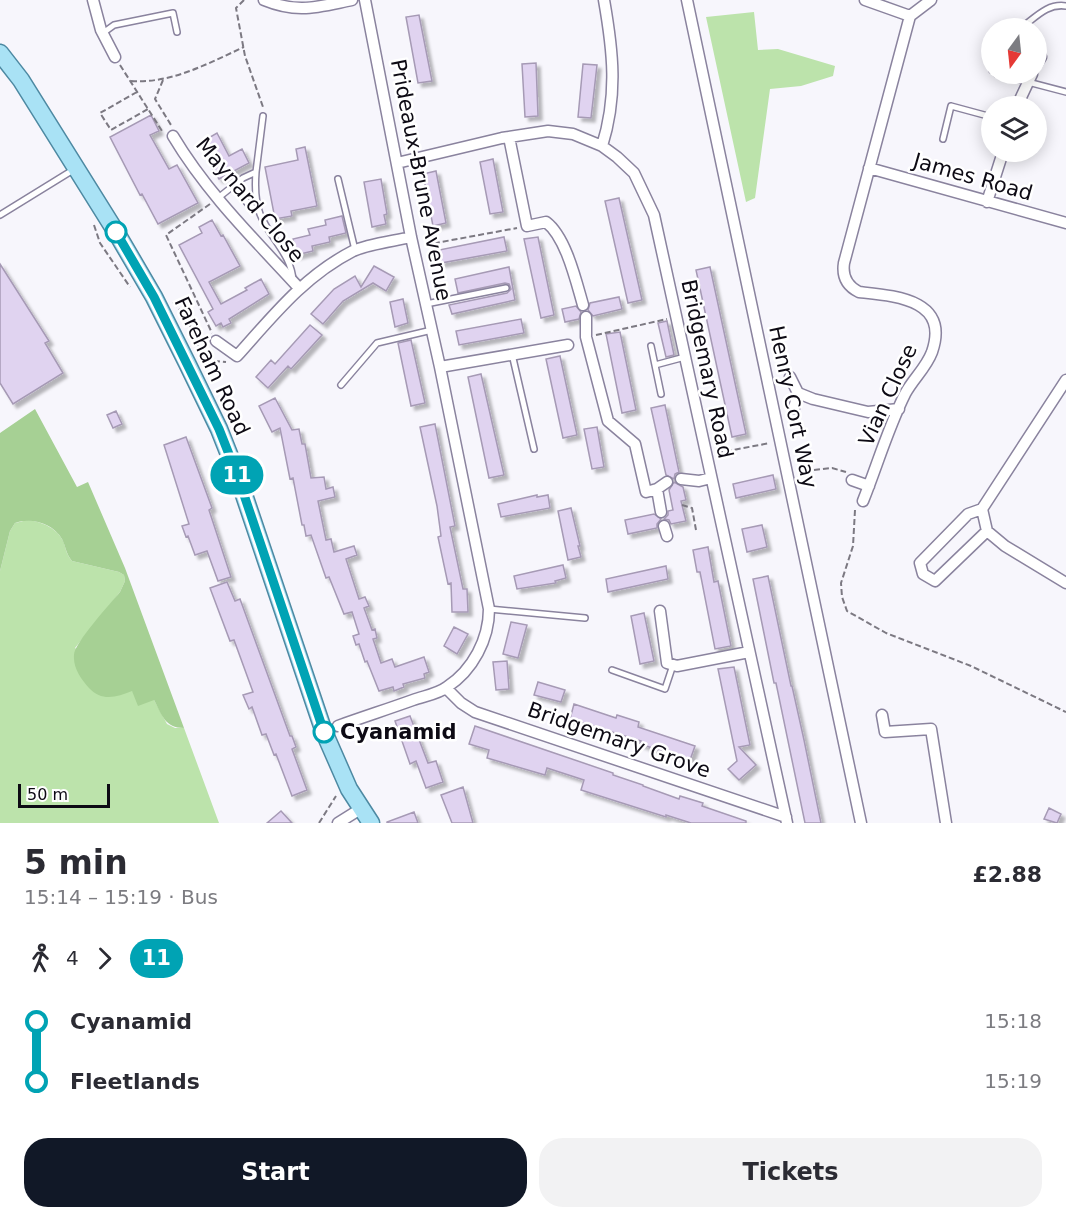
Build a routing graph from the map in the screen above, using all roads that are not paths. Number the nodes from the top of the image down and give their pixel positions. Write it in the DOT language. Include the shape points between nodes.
graph roads {
  1 [pos="93,0"];
  2 [pos="264,0"];
  3 [pos="352,0"];
  4 [pos="365,0"];
  5 [pos="604,0"];
  6 [pos="687,0"];
  7 [pos="864,0"];
  8 [pos="931,0"];
  9 [pos="1066,6"];
  10 [pos="910,16"];
  11 [pos="1034,18"];
  12 [pos="177,32"];
  13 [pos="103,33"];
  14 [pos="0,53"];
  15 [pos="115,57"];
  16 [pos="1045,84"];
  17 [pos="1066,92"];
  18 [pos="981,114"];
  19 [pos="263,116"];
  20 [pos="173,136"];
  21 [pos="509,137"];
  22 [pos="943,139"];
  23 [pos="602,146"];
  24 [pos="1000,162"];
  25 [pos="397,163"];
  26 [pos="77,168"];
  27 [pos="869,168"];
  28 [pos="256,172"];
  29 [pos="338,179"];
  30 [pos="233,187"];
  31 [pos="218,199"];
  32 [pos="987,202"];
  33 [pos="259,211"];
  34 [pos="0,215"];
  35 [pos="1066,223"];
  36 [pos="412,242"];
  37 [pos="355,250"];
  38 [pos="296,285"];
  39 [pos="506,288"];
  40 [pos="426,304"];
  41 [pos="583,305"];
  42 [pos="586,318"];
  43 [pos="432,330"];
  44 [pos="216,340"];
  45 [pos="568,345"];
  46 [pos="651,346"];
  47 [pos="512,354"];
  48 [pos="685,357"];
  49 [pos="655,365"];
  50 [pos="440,367"];
  51 [pos="790,378"];
  52 [pos="1066,380"];
  53 [pos="341,385"];
  54 [pos="798,393"];
  55 [pos="661,394"];
  56 [pos="794,408"];
  57 [pos="899,409"];
  58 [pos="534,449"];
  59 [pos="711,478"];
  60 [pos="681,479"];
  61 [pos="852,480"];
  62 [pos="667,482"];
  63 [pos="869,486"];
  64 [pos="657,489"];
  65 [pos="863,501"];
  66 [pos="982,508"];
  67 [pos="661,512"];
  68 [pos="987,531"];
  69 [pos="1066,583"];
  70 [pos="489,609"];
  71 [pos="660,611"];
  72 [pos="585,618"];
  73 [pos="749,652"];
  74 [pos="673,665"];
  75 [pos="612,670"];
  76 [pos="446,688"];
  77 [pos="882,714"];
  78 [pos="338,726"];
  79 [pos="362,808"];
  80 [pos="787,820"];
  81 [pos="338,823"];
  82 [pos="371,823"];
  83 [pos="861,823"];
  84 [pos="946,823"];
  1 -- 13 [label="street"];
  2 -- 3 [label="street" via="285,8 307,9"];
  4 -- 25 [label="street, Prideaux-Brune Avenue"];
  5 -- 23 [label="street" via="612,42 614,94"];
  6 -- 83 [label="street, Henry Cort Way"];
  7 -- 10 [label="street"];
  8 -- 10 [label="street"];
  9 -- 11 [label="lane" via="1049,7"];
  10 -- 27 [label="street, Vian Close"];
  12 -- 13 [label="lane" via="173,13 114,25"];
  13 -- 15 [label="street"];
  14 -- 26 [label="main road, Fareham Road"];
  16 -- 17 [label="lane"];
  18 -- 22 [label="lane" via="951,106"];
  19 -- 28 [label="lane"];
  20 -- 31 [label="street, Maynard Close"];
  21 -- 23 [label="street, Bridgemary Road" via="548,131 573,134"];
  21 -- 25 [label="street, Bridgemary Road"];
  21 -- 41 [label="street" via="527,226 546,222 554,228"];
  23 -- 48 [label="street, Bridgemary Road" via="634,173 654,215"];
  24 -- 32 [label="street"];
  25 -- 36 [label="street, Prideaux-Brune Avenue"];
  26 -- 34 [label="lane"];
  26 -- 79 [label="main road, Fareham Road" via="154,297 219,429 324,732 349,789"];
  27 -- 32 [label="street, James Road"];
  27 -- 57 [label="street, Vian Close" via="844,263 847,282 859,292 911,300 923,307 934,324 932,351"];
  28 -- 30 [label="lane"];
  28 -- 33 [label="lane"];
  29 -- 37 [label="lane"];
  30 -- 31 [label="lane"];
  30 -- 33 [label="lane"];
  31 -- 38 [label="street, Maynard Close"];
  32 -- 35 [label="street, James Road"];
  33 -- 38 [label="lane" via="290,265"];
  36 -- 37 [label="street"];
  36 -- 40 [label="street, Prideaux-Brune Avenue"];
  37 -- 38 [label="street"];
  38 -- 44 [label="street" via="237,356"];
  39 -- 40 [label="lane"];
  40 -- 43 [label="street, Prideaux-Brune Avenue"];
  42 -- 64 [label="street" via="586,337 608,421 635,444 646,492"];
  43 -- 50 [label="street, Prideaux-Brune Avenue"];
  43 -- 53 [label="lane" via="377,344"];
  45 -- 47 [label="street"];
  46 -- 49 [label="lane"];
  47 -- 50 [label="street"];
  47 -- 58 [label="lane"];
  48 -- 49 [label="lane"];
  48 -- 59 [label="street, Bridgemary Road"];
  49 -- 55 [label="lane"];
  50 -- 70 [label="street, Prideaux-Brune Avenue"];
  51 -- 54 [label="street"];
  52 -- 66 [label="street"];
  54 -- 56 [label="street"];
  54 -- 57 [label="street" via="868,412"];
  57 -- 63 [label="street, Vian Close"];
  59 -- 60 [label="street"];
  59 -- 73 [label="street, Bridgemary Road"];
  61 -- 63 [label="street"];
  62 -- 64 [label="street"];
  63 -- 65 [label="street, Vian Close"];
  64 -- 67 [label="street"];
  66 -- 68 [label="street"];
  66 -- 68 [label="street" via="968,514 920,563 923,574 935,581"];
  68 -- 69 [label="street"];
  70 -- 72 [label="lane"];
  70 -- 76 [label="street, Prideaux-Brune Avenue" via="486,632 476,656"];
  71 -- 74 [label="street" via="667,663"];
  73 -- 74 [label="street"];
  73 -- 80 [label="street, Bridgemary Road"];
  74 -- 75 [label="lane" via="665,689"];
  76 -- 78 [label="street"];
  76 -- 80 [label="street, Bridgemary Grove" via="474,712"];
  77 -- 84 [label="street" via="885,732 931,729"];
  79 -- 81 [label="street"];
  79 -- 82 [label="main road, Fareham Road"];
}
